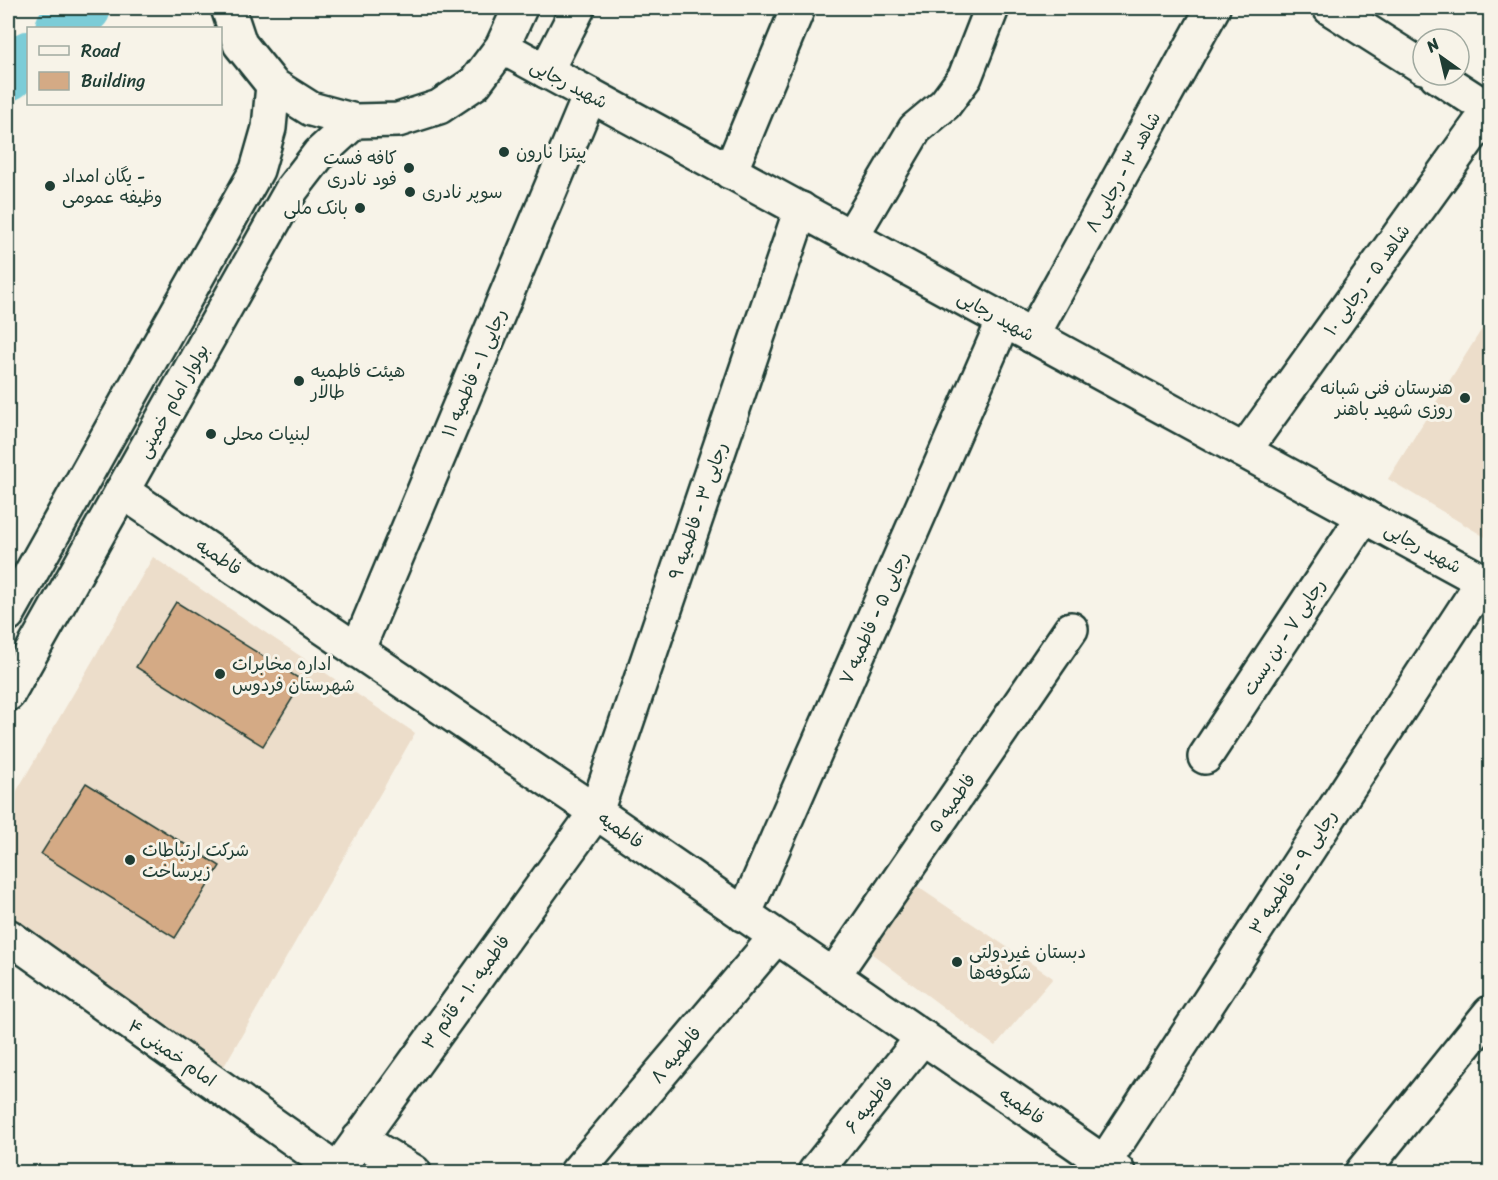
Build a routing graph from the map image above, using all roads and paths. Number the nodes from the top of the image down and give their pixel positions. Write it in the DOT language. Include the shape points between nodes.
graph roads {
  1 [pos="228,8"];
  2 [pos="520,8"];
  3 [pos="578,8"];
  4 [pos="798,8"];
  5 [pos="992,8"];
  6 [pos="1213,8"];
  7 [pos="1330,8"];
  8 [pos="502,47"];
  9 [pos="1411,59"];
  10 [pos="546,71"];
  11 [pos="273,85"];
  12 [pos="1455,87"];
  13 [pos="590,94"];
  14 [pos="1490,109"];
  15 [pos="355,121"];
  16 [pos="730,172"];
  17 [pos="801,209"];
  18 [pos="851,237"];
  19 [pos="1004,320"];
  20 [pos="1032,336"];
  21 [pos="1244,451"];
  22 [pos="122,491"];
  23 [pos="1364,516"];
  24 [pos="1487,583"];
  25 [pos="8,614"];
  26 [pos="1071,629"];
  27 [pos="357,651"];
  28 [pos="8,694"];
  29 [pos="1205,757"];
  30 [pos="596,813"];
  31 [pos="744,915"];
  32 [pos="8,936"];
  33 [pos="776,937"];
  34 [pos="833,976"];
  35 [pos="1491,1013"];
  36 [pos="922,1037"];
  37 [pos="359,1139"];
  38 [pos="1106,1169"];
  39 [pos="337,1171"];
  40 [pos="414,1173"];
  41 [pos="577,1173"];
  42 [pos="815,1173"];
  43 [pos="1362,1173"];
  1 -- 11 [label="street" via="240,44"];
  2 -- 8 [label="street"];
  3 -- 10 [label="street"];
  4 -- 16 [label="street"];
  5 -- 18 [label="street" via="965,77 945,104 915,129"];
  6 -- 20 [label="street, شاهد ۳ - رجایی ۸"];
  7 -- 9 [label="street"];
  8 -- 10 [label="street, شهید رجایی"];
  8 -- 15 [label="street" via="475,83 439,107 398,120"];
  10 -- 13 [label="street, شهید رجایی"];
  11 -- 15 [label="street" via="311,109"];
  11 -- 25 [label="street" via="269,128 257,170"];
  12 -- 14 [label="street"];
  13 -- 16 [label="street, شهید رجایی"];
  13 -- 27 [label="street, رجایی ۱ - فاطمیه ۱۱"];
  14 -- 21 [label="street, شاهد ۵ - رجایی ۱۰"];
  15 -- 22 [label="street, بولوار امام خمینی" via="319,154 292,189"];
  16 -- 17 [label="street, شهید رجایی"];
  17 -- 18 [label="street, شهید رجایی"];
  17 -- 30 [label="street, رجایی ۳ - فاطمیه ۹"];
  18 -- 19 [label="street, شهید رجایی"];
  19 -- 20 [label="street, شهید رجایی"];
  19 -- 31 [label="street, رجایی ۵ - فاطمیه ۷"];
  20 -- 21 [label="street, شهید رجایی"];
  21 -- 23 [label="street, شهید رجایی"];
  22 -- 27 [label="street, فاطمیه"];
  22 -- 28 [label="street, بولوار امام خمینی"];
  23 -- 24 [label="street, شهید رجایی"];
  23 -- 29 [label="street, رجایی ۷ - بن بست"];
  24 -- 38 [label="street, رجایی ۹ - فاطمیه ۳"];
  26 -- 34 [label="street, فاطمیه ۵"];
  27 -- 30 [label="street, فاطمیه"];
  30 -- 31 [label="street, فاطمیه"];
  30 -- 37 [label="street, فاطمیه ۱۰ - قائم ۳"];
  31 -- 33 [label="street, فاطمیه"];
  32 -- 39 [label="street, امام خمینی ۴"];
  33 -- 34 [label="street, فاطمیه"];
  33 -- 41 [label="street, فاطمیه ۸"];
  34 -- 36 [label="street, فاطمیه"];
  35 -- 43 [label="street"];
  36 -- 38 [label="street, فاطمیه"];
  36 -- 42 [label="street, فاطمیه ۶"];
  37 -- 39 [label="street, فاطمیه ۱۰ - قائم ۳"];
  37 -- 40 [label="street"];
}
